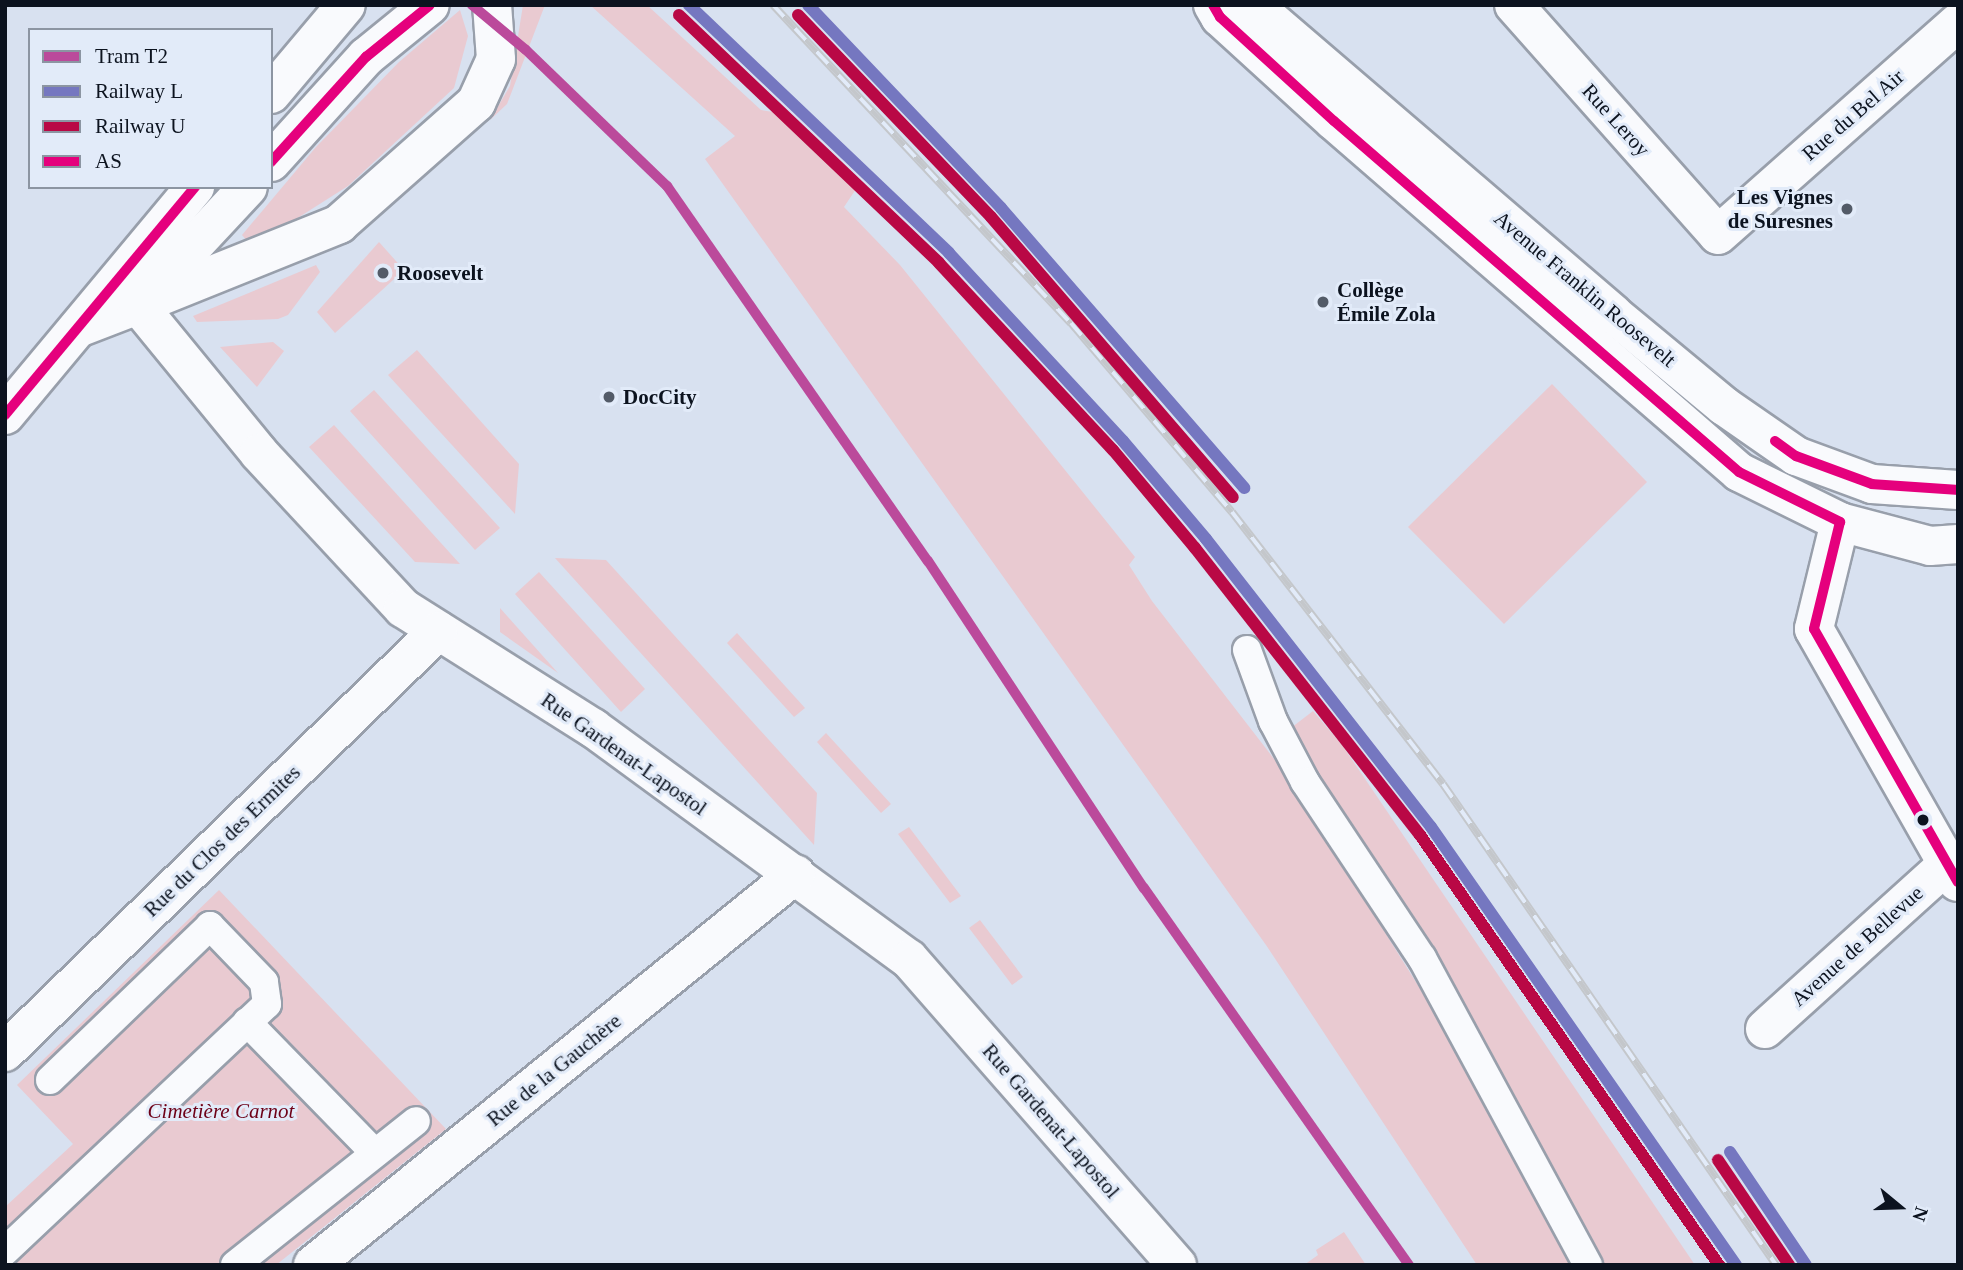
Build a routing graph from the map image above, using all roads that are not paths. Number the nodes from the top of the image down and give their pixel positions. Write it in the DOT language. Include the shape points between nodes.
graph roads {
  1 [pos="346,5"];
  2 [pos="430,5"];
  3 [pos="492,5"];
  4 [pos="1213,5"];
  5 [pos="1253,5"];
  6 [pos="1514,5"];
  7 [pos="1958,23"];
  8 [pos="273,92"];
  9 [pos="273,160"];
  10 [pos="193,189"];
  11 [pos="246,189"];
  12 [pos="168,219"];
  13 [pos="1717,235"];
  14 [pos="138,305"];
  15 [pos="76,329"];
  16 [pos="5,415"];
  17 [pos="1958,490"];
  18 [pos="1840,523"];
  19 [pos="1958,544"];
  20 [pos="438,631"];
  21 [pos="1247,650"];
  22 [pos="1953,873"];
  23 [pos="796,874"];
  24 [pos="247,1022"];
  25 [pos="1765,1030"];
  26 [pos="5,1052"];
  27 [pos="50,1080"];
  28 [pos="416,1121"];
  29 [pos="375,1153"];
  30 [pos="5,1251"];
  31 [pos="234,1265"];
  32 [pos="313,1265"];
  33 [pos="1177,1265"];
  34 [pos="1588,1265"];
  1 -- 8 [label="street"];
  2 -- 9 [label="street" via="366,57"];
  3 -- 14 [label="street" via="496,59 477,103 339,225"];
  4 -- 18 [label="street, Avenue Franklin Roosevelt" via="1220,17 1334,121 1739,472"];
  5 -- 17 [label="street, Avenue Franklin Roosevelt" via="1613,314 1724,406 1796,456 1872,484"];
  6 -- 13 [label="street, Rue Leroy"];
  7 -- 13 [label="street, Rue du Bel Air"];
  10 -- 12 [label="street"];
  11 -- 14 [label="street"];
  12 -- 14 [label="street"];
  12 -- 15 [label="street"];
  14 -- 15 [label="street"];
  14 -- 20 [label="street, Rue Gardenat-Lapostol" via="259,453 403,608"];
  15 -- 16 [label="street"];
  18 -- 19 [label="street, Avenue Franklin Roosevelt" via="1930,546"];
  18 -- 22 [label="street" via="1814,629"];
  20 -- 23 [label="street, Rue Gardenat-Lapostol" via="593,728"];
  20 -- 26 [label="street, Rue du Clos des Ermites"];
  21 -- 34 [label="lane" via="1273,721 1305,782 1422,958"];
  22 -- 25 [label="street, Avenue de Bellevue"];
  23 -- 32 [label="street, Rue de la Gauchère"];
  23 -- 33 [label="street, Rue Gardenat-Lapostol" via="909,959"];
  24 -- 27 [label="lane" via="267,1004 264,982 211,926"];
  24 -- 29 [label="lane"];
  24 -- 30 [label="lane"];
  28 -- 29 [label="lane"];
  29 -- 31 [label="lane"];
}
